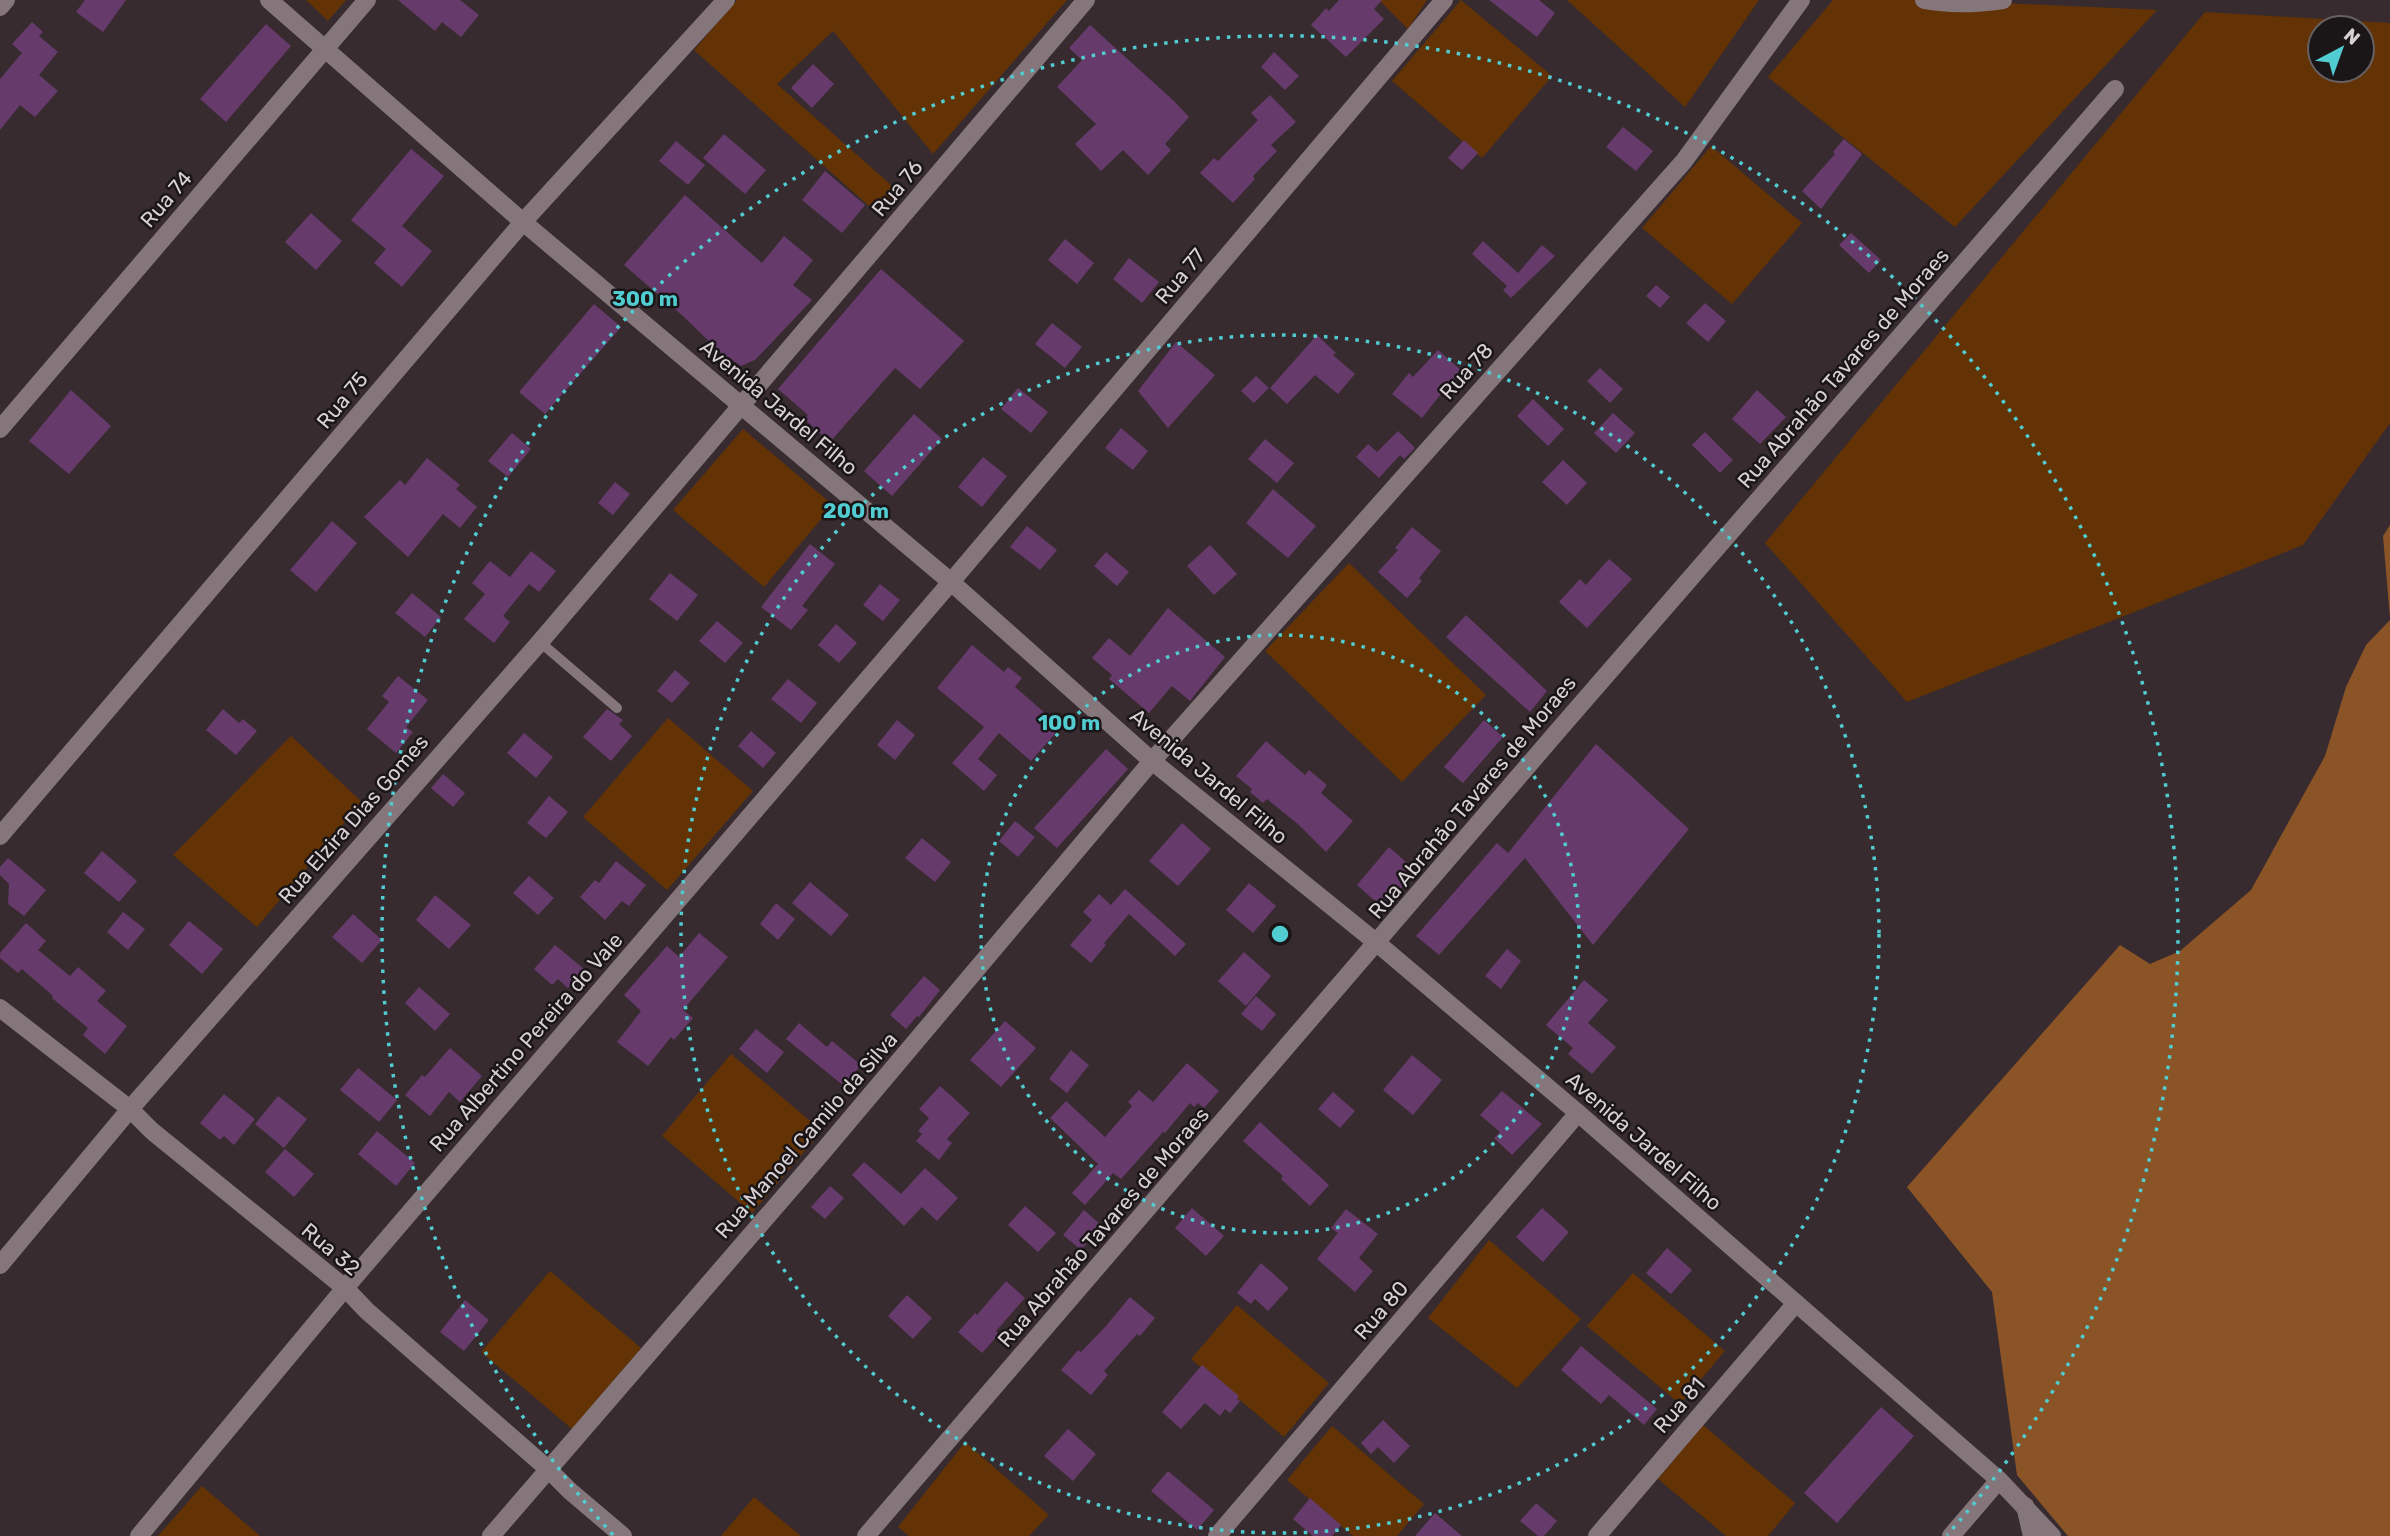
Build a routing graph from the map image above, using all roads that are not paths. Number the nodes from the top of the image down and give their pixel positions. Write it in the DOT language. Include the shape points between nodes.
graph roads {
  1 [pos="6,0"];
  2 [pos="269,0"];
  3 [pos="368,0"];
  4 [pos="726,0"];
  5 [pos="1086,0"];
  6 [pos="1444,0"];
  7 [pos="1801,0"];
  8 [pos="1924,0"];
  9 [pos="2003,0"];
  10 [pos="0,7"];
  11 [pos="326,48"];
  12 [pos="2115,89"];
  13 [pos="523,222"];
  14 [pos="743,406"];
  15 [pos="0,429"];
  16 [pos="951,582"];
  17 [pos="540,642"];
  18 [pos="617,708"];
  19 [pos="1152,761"];
  20 [pos="0,836"];
  21 [pos="1377,943"];
  22 [pos="0,1008"];
  23 [pos="130,1109"];
  24 [pos="1578,1113"];
  25 [pos="0,1265"];
  26 [pos="345,1288"];
  27 [pos="1796,1303"];
  28 [pos="548,1469"];
  29 [pos="1999,1480"];
  30 [pos="2025,1506"];
  31 [pos="139,1536"];
  32 [pos="491,1536"];
  33 [pos="623,1536"];
  34 [pos="866,1536"];
  35 [pos="1217,1536"];
  36 [pos="1597,1536"];
  37 [pos="1951,1536"];
  38 [pos="2032,1536"];
  39 [pos="2052,1536"];
  1 -- 10 [label="street"];
  2 -- 11 [label="street, Avenida Jardel Filho"];
  3 -- 11 [label="street, Rua 74"];
  4 -- 13 [label="street, Rua 75"];
  5 -- 14 [label="street, Rua 76"];
  6 -- 16 [label="street, Rua 77"];
  7 -- 19 [label="street, Rua 78" via="1684,161"];
  8 -- 9 [label="street" via="1972,4"];
  11 -- 13 [label="street, Avenida Jardel Filho"];
  11 -- 15 [label="street, Rua 74"];
  12 -- 21 [label="street, Rua Abrahão Tavares de Moraes"];
  13 -- 14 [label="street, Avenida Jardel Filho"];
  13 -- 20 [label="street, Rua 75"];
  14 -- 16 [label="street, Avenida Jardel Filho"];
  14 -- 17 [label="street, Rua Elzira Dias Gomes"];
  16 -- 19 [label="street, Avenida Jardel Filho"];
  16 -- 26 [label="street, Rua Albertino Pereira do Vale"];
  17 -- 18 [label="lane"];
  17 -- 23 [label="street, Rua Elzira Dias Gomes"];
  19 -- 21 [label="street, Avenida Jardel Filho"];
  19 -- 28 [label="street, Rua Manoel Camilo da Silva"];
  21 -- 24 [label="street, Avenida Jardel Filho"];
  21 -- 34 [label="street, Rua Abrahão Tavares de Moraes"];
  22 -- 23 [label="street, Rua 32"];
  23 -- 25 [label="street, Rua Elzira Dias Gomes"];
  23 -- 26 [label="street, Rua 32"];
  24 -- 27 [label="street, Avenida Jardel Filho"];
  24 -- 35 [label="street, Rua 80"];
  26 -- 28 [label="street, Rua 32"];
  26 -- 31 [label="street, Rua Albertino Pereira do Vale"];
  27 -- 29 [label="street, Avenida Jardel Filho"];
  27 -- 36 [label="street, Rua 81"];
  28 -- 32 [label="street, Rua Manoel Camilo da Silva"];
  28 -- 33 [label="street, Rua 32"];
  29 -- 30 [label="street, Avenida Jardel Filho"];
  29 -- 37 [label="street"];
  30 -- 38 [label="street"];
  30 -- 39 [label="street, Avenida Jardel Filho"];
}
